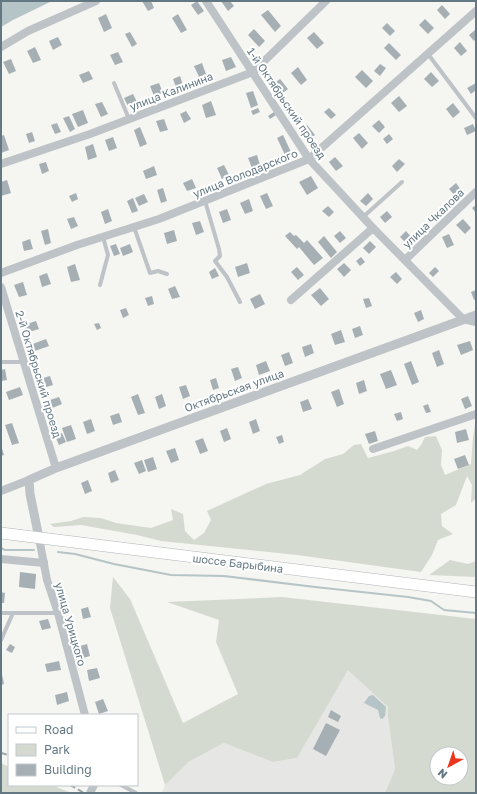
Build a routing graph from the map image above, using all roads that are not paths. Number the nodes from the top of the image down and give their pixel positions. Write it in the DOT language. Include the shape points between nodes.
graph roads {
  1 [pos="96,1"];
  2 [pos="206,1"];
  3 [pos="326,1"];
  4 [pos="476,11"];
  5 [pos="1,47"];
  6 [pos="428,53"];
  7 [pos="253,72"];
  8 [pos="114,83"];
  9 [pos="476,118"];
  10 [pos="129,119"];
  11 [pos="309,159"];
  12 [pos="1,164"];
  13 [pos="402,182"];
  14 [pos="476,192"];
  15 [pos="205,201"];
  16 [pos="363,216"];
  17 [pos="134,227"];
  18 [pos="373,228"];
  19 [pos="103,237"];
  20 [pos="405,260"];
  21 [pos="1,273"];
  22 [pos="167,274"];
  23 [pos="100,285"];
  24 [pos="1,287"];
  25 [pos="291,300"];
  26 [pos="240,302"];
  27 [pos="476,315"];
  28 [pos="464,319"];
  29 [pos="476,322"];
  30 [pos="1,362"];
  31 [pos="24,362"];
  32 [pos="476,414"];
  33 [pos="372,449"];
  34 [pos="56,468"];
  35 [pos="29,480"];
  36 [pos="1,491"];
  37 [pos="1,533"];
  38 [pos="39,538"];
  39 [pos="1,558"];
  40 [pos="44,563"];
  41 [pos="476,592"];
  42 [pos="1,613"];
  43 [pos="13,613"];
  44 [pos="58,613"];
  45 [pos="1,640"];
  46 [pos="85,714"];
  47 [pos="123,786"];
  48 [pos="136,793"];
  1 -- 5 [label="street" via="28,31"];
  2 -- 7 [label="street, 1-й Октябрьский проезд"];
  3 -- 7 [label="street, улица Калинина"];
  4 -- 6 [label="street, улица Володарского"];
  6 -- 9 [label="lane"];
  6 -- 11 [label="street, улица Володарского"];
  7 -- 10 [label="street, улица Калинина"];
  7 -- 11 [label="street, 1-й Октябрьский проезд"];
  8 -- 10 [label="lane"];
  10 -- 12 [label="street, улица Калинина"];
  11 -- 15 [label="street, улица Володарского"];
  11 -- 16 [label="street, 1-й Октябрьский проезд"];
  13 -- 16 [label="lane"];
  14 -- 20 [label="street, улица Чкалова"];
  15 -- 17 [label="street, улица Володарского"];
  15 -- 26 [label="lane" via="219,249 220,256 215,261"];
  16 -- 18 [label="street, 1-й Октябрьский проезд"];
  17 -- 19 [label="street, улица Володарского"];
  17 -- 22 [label="lane" via="150,273 158,271"];
  18 -- 20 [label="street, 1-й Октябрьский проезд"];
  18 -- 25 [label="street"];
  19 -- 21 [label="street, улица Володарского"];
  19 -- 23 [label="lane" via="108,255"];
  20 -- 28 [label="street, 1-й Октябрьский проезд"];
  24 -- 31 [label="street, 2-й Октябрьский проезд"];
  27 -- 28 [label="street, Октябрьская улица"];
  28 -- 29 [label="street"];
  28 -- 34 [label="street, Октябрьская улица"];
  30 -- 31 [label="lane"];
  31 -- 34 [label="street, 2-й Октябрьский проезд"];
  32 -- 33 [label="street"];
  34 -- 35 [label="street, Октябрьская улица"];
  35 -- 36 [label="street, Октябрьская улица"];
  35 -- 38 [label="street"];
  37 -- 38 [label="main road, шоссе Барыбина"];
  38 -- 40 [label="street, улица Урицкого"];
  38 -- 41 [label="main road, шоссе Барыбина"];
  39 -- 40 [label="street"];
  40 -- 44 [label="street, улица Урицкого"];
  42 -- 43 [label="lane"];
  43 -- 44 [label="lane"];
  43 -- 45 [label="lane"];
  44 -- 46 [label="street, улица Урицкого"];
  47 -- 48 [label="lane"];
}
